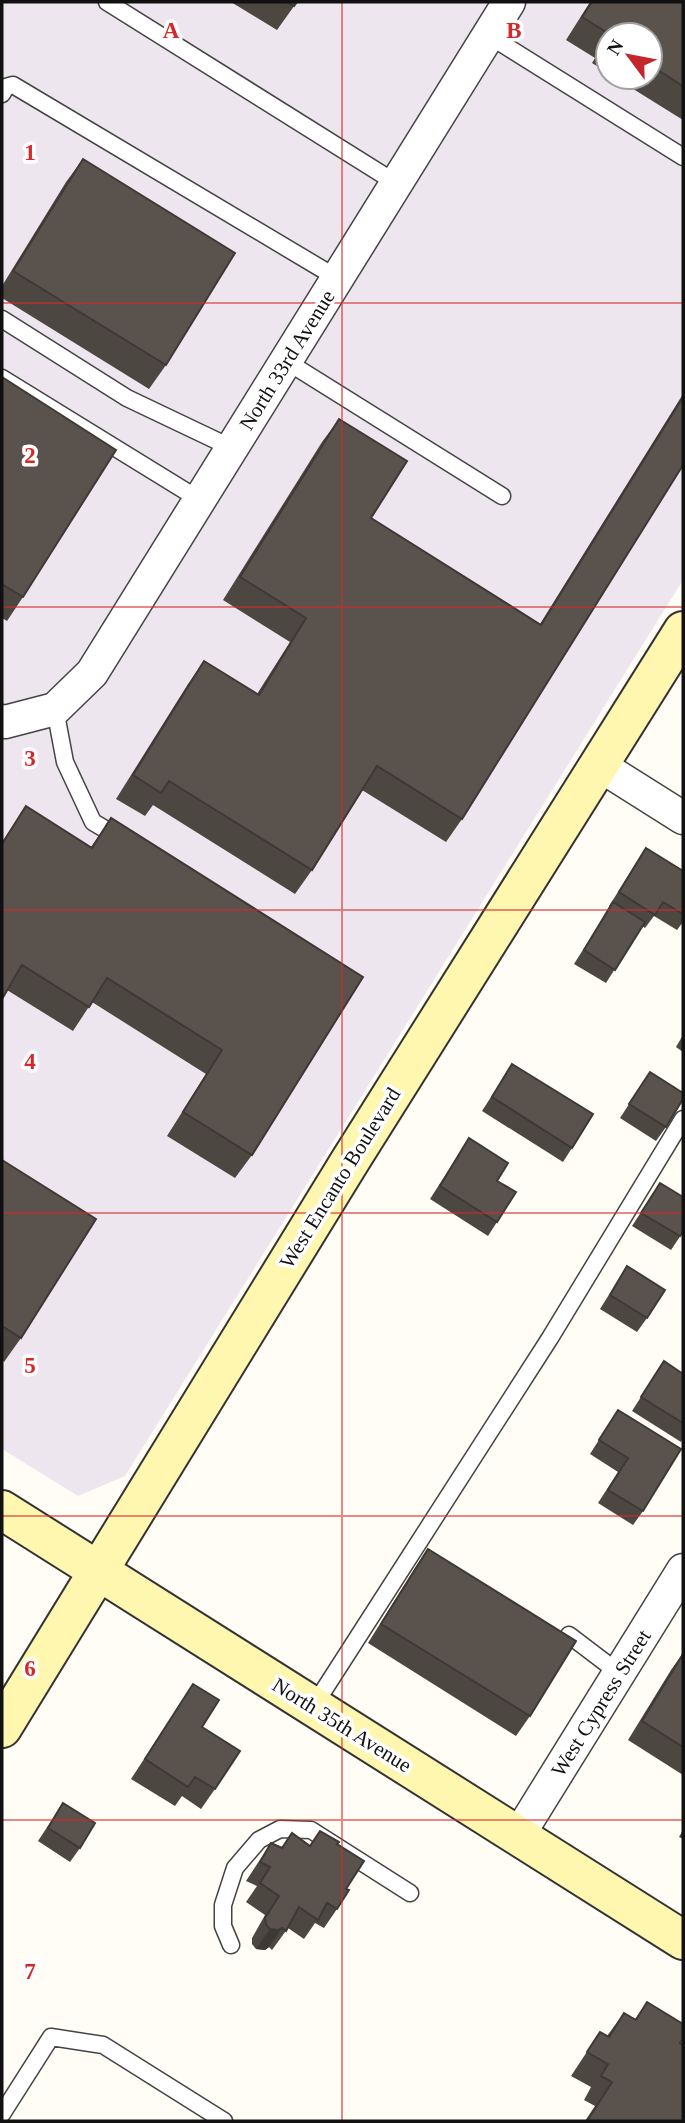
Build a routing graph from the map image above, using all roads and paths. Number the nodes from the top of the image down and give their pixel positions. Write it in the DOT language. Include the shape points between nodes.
graph roads {
  1 [pos="107,2"];
  2 [pos="509,2"];
  3 [pos="488,35"];
  4 [pos="2,94"];
  5 [pos="683,157"];
  6 [pos="396,183"];
  7 [pos="337,278"];
  8 [pos="2,319"];
  9 [pos="286,361"];
  10 [pos="2,378"];
  11 [pos="232,448"];
  12 [pos="502,496"];
  13 [pos="200,500"];
  14 [pos="683,631"];
  15 [pos="55,709"];
  16 [pos="3,726"];
  17 [pos="599,765"];
  18 [pos="683,818"];
  19 [pos="128,843"];
  20 [pos="683,1119"];
  21 [pos="2,1510"];
  22 [pos="683,1570"];
  23 [pos="98,1571"];
  24 [pos="569,1635"];
  25 [pos="619,1673"];
  26 [pos="313,1707"];
  27 [pos="2,1728"];
  28 [pos="518,1836"];
  29 [pos="410,1893"];
  30 [pos="683,1940"];
  31 [pos="231,1945"];
  32 [pos="2,2114"];
  33 [pos="223,2121"];
  1 -- 6 [label="lane"];
  2 -- 3 [label="street, North 33rd Avenue"];
  3 -- 5 [label="lane"];
  3 -- 6 [label="street, North 33rd Avenue"];
  4 -- 7 [label="lane" via="13,85"];
  6 -- 7 [label="street, North 33rd Avenue"];
  7 -- 9 [label="street, North 33rd Avenue"];
  8 -- 11 [label="lane" via="127,398"];
  9 -- 11 [label="street, North 33rd Avenue"];
  9 -- 12 [label="lane"];
  10 -- 13 [label="lane"];
  11 -- 13 [label="street, North 33rd Avenue"];
  13 -- 15 [label="street, North 33rd Avenue" via="92,673"];
  14 -- 17 [label="street, West Encanto Boulevard"];
  15 -- 16 [label="street"];
  15 -- 19 [label="lane" via="65,762 93,822"];
  17 -- 18 [label="street"];
  17 -- 23 [label="street, West Encanto Boulevard"];
  20 -- 26 [label="lane" via="543,1350"];
  21 -- 23 [label="street, North 35th Avenue"];
  22 -- 25 [label="street, West Cypress Street"];
  23 -- 26 [label="street, North 35th Avenue"];
  23 -- 27 [label="street, West Encanto Boulevard"];
  24 -- 25 [label="lane"];
  25 -- 28 [label="street, West Cypress Street"];
  26 -- 28 [label="street, North 35th Avenue"];
  28 -- 30 [label="street, North 35th Avenue"];
  29 -- 31 [label="lane" via="311,1830 280,1829 259,1840 235,1868 223,1905 223,1926"];
  32 -- 33 [label="lane" via="51,2037 103,2045"];
}
